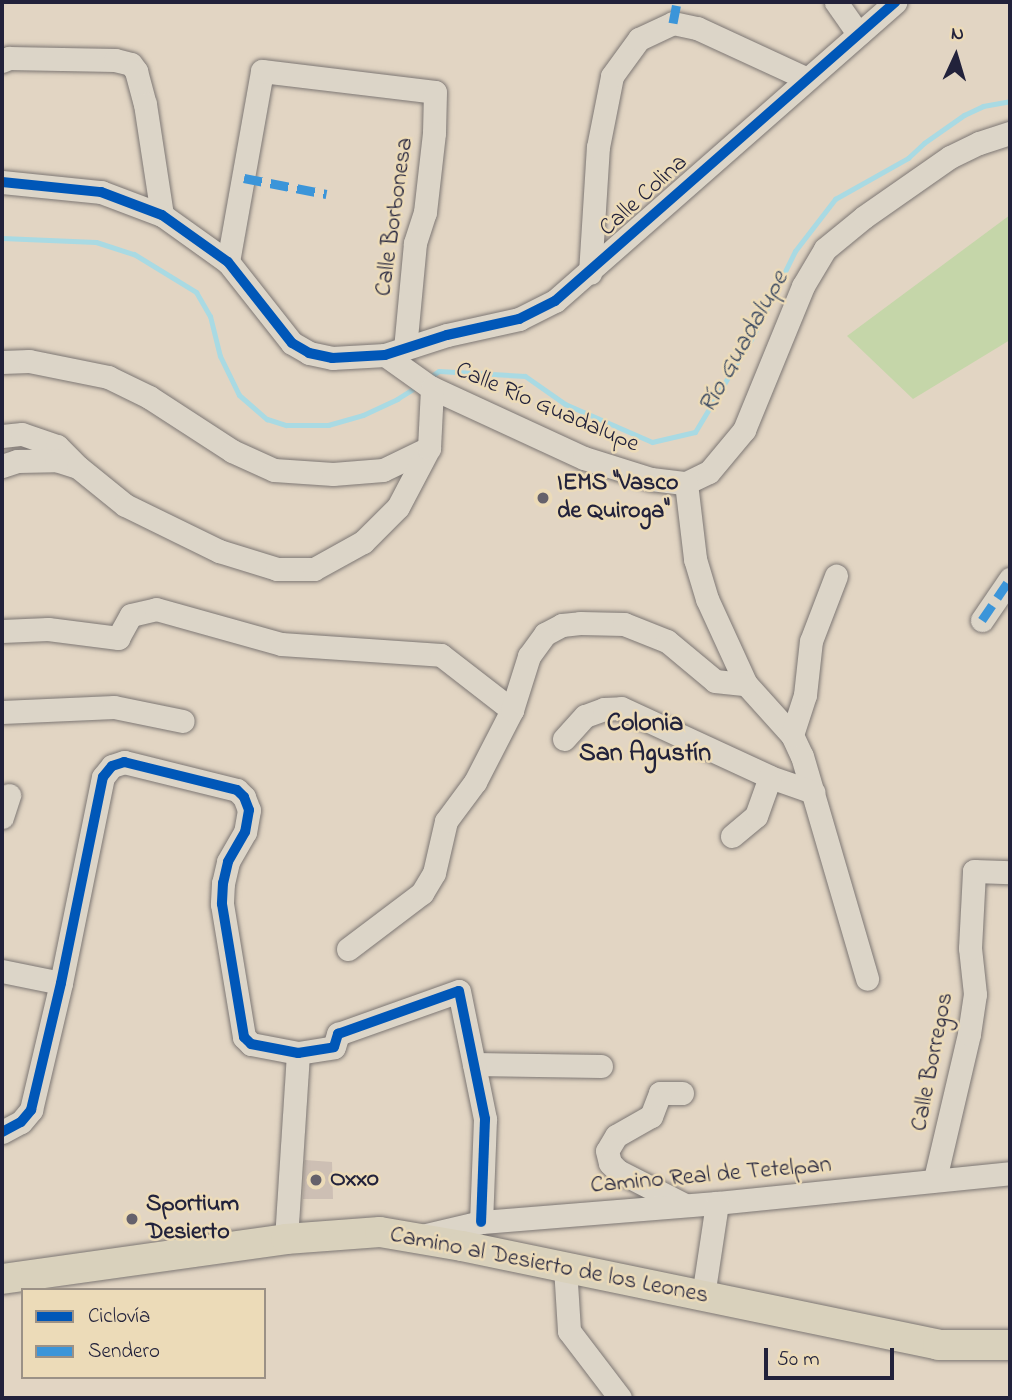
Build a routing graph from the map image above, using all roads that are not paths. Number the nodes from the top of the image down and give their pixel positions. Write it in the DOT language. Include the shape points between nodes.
graph roads {
  1 [pos="836,2"];
  2 [pos="895,2"];
  3 [pos="858,34"];
  4 [pos="2,61"];
  5 [pos="805,78"];
  6 [pos="1010,133"];
  7 [pos="2,182"];
  8 [pos="162,215"];
  9 [pos="228,262"];
  10 [pos="590,273"];
  11 [pos="395,352"];
  12 [pos="2,362"];
  13 [pos="425,383"];
  14 [pos="2,436"];
  15 [pos="429,448"];
  16 [pos="2,466"];
  17 [pos="78,467"];
  18 [pos="686,483"];
  19 [pos="836,576"];
  20 [pos="1010,579"];
  21 [pos="982,620"];
  22 [pos="2,631"];
  23 [pos="746,684"];
  24 [pos="512,710"];
  25 [pos="2,712"];
  26 [pos="183,721"];
  27 [pos="792,735"];
  28 [pos="564,739"];
  29 [pos="770,777"];
  30 [pos="813,792"];
  31 [pos="9,795"];
  32 [pos="2,817"];
  33 [pos="732,836"];
  34 [pos="1010,872"];
  35 [pos="348,949"];
  36 [pos="2,971"];
  37 [pos="867,979"];
  38 [pos="61,983"];
  39 [pos="298,1053"];
  40 [pos="474,1064"];
  41 [pos="601,1066"];
  42 [pos="682,1093"];
  43 [pos="2,1132"];
  44 [pos="1010,1173"];
  45 [pos="935,1180"];
  46 [pos="717,1203"];
  47 [pos="686,1205"];
  48 [pos="481,1222"];
  49 [pos="418,1237"];
  50 [pos="286,1239"];
  51 [pos="565,1267"];
  52 [pos="2,1279"];
  53 [pos="703,1296"];
  54 [pos="1010,1345"];
  55 [pos="620,1398"];
  1 -- 3 [label="street"];
  2 -- 3 [label="street, Calle Colina"];
  3 -- 5 [label="street, Calle Colina"];
  4 -- 8 [label="street" via="131,64 145,104"];
  5 -- 10 [label="street, Calle Colina"];
  5 -- 10 [label="street" via="697,28 673,23 639,39 612,76 598,146"];
  6 -- 18 [label="street" via="950,157 825,249 803,286 744,430 709,472"];
  7 -- 8 [label="street" via="101,192"];
  8 -- 9 [label="street"];
  9 -- 11 [label="street" via="300,348 332,358"];
  9 -- 11 [label="street, Calle Borbonesa" via="262,71 435,92 425,212"];
  10 -- 11 [label="street, Calle Colina" via="555,301 520,318"];
  11 -- 13 [label="street, Calle Río Guadalupe"];
  12 -- 15 [label="street" via="29,361 108,377 149,397 232,451 274,470 333,474 383,470"];
  13 -- 15 [label="street"];
  13 -- 18 [label="street, Calle Río Guadalupe" via="584,458 651,479"];
  14 -- 17 [label="street" via="22,434 57,446"];
  15 -- 17 [label="street" via="398,507 363,542 314,569 277,569 219,551 125,505"];
  16 -- 17 [label="street" via="56,460"];
  18 -- 23 [label="street" via="695,559 707,599"];
  19 -- 27 [label="street" via="811,641 806,695"];
  20 -- 21 [label="street"];
  22 -- 24 [label="street" via="48,629 118,638 131,615 156,609 281,644 441,655"];
  23 -- 24 [label="street" via="715,681 667,641 624,624 580,623 545,634 529,656"];
  23 -- 27 [label="street"];
  24 -- 35 [label="street" via="475,782 446,821 434,873 422,893"];
  25 -- 26 [label="street" via="114,707"];
  27 -- 30 [label="street"];
  28 -- 29 [label="street" via="585,716 621,708"];
  29 -- 30 [label="street"];
  29 -- 33 [label="street" via="756,816"];
  30 -- 37 [label="street"];
  31 -- 32 [label="street"];
  34 -- 45 [label="street, Calle Borregos" via="974,871 970,948 975,994 970,1034"];
  36 -- 38 [label="street"];
  38 -- 39 [label="street" via="103,777 112,766 124,762 237,790 249,810 245,832 228,862 222,904 244,1037 258,1047"];
  38 -- 43 [label="street" via="31,1110"];
  39 -- 40 [label="street" via="334,1047 338,1034 459,992"];
  39 -- 50 [label="street"];
  40 -- 41 [label="street"];
  40 -- 48 [label="street" via="485,1119"];
  42 -- 47 [label="street" via="660,1093 651,1116 616,1136 607,1151 618,1171"];
  44 -- 45 [label="street, Camino Real de Tetelpan"];
  45 -- 46 [label="street, Camino Real de Tetelpan"];
  46 -- 47 [label="street, Camino Real de Tetelpan"];
  46 -- 53 [label="street"];
  47 -- 48 [label="street, Camino Real de Tetelpan"];
  48 -- 49 [label="street, Camino Real de Tetelpan"];
  49 -- 50 [label="main road, Camino al Desierto de los Leones" via="380,1232"];
  49 -- 51 [label="main road, Camino al Desierto de los Leones"];
  50 -- 52 [label="main road, Camino al Desierto de los Leones"];
  51 -- 53 [label="main road, Camino al Desierto de los Leones"];
  51 -- 55 [label="street" via="569,1331"];
  53 -- 54 [label="main road, Camino al Desierto de los Leones" via="938,1345"];
}
